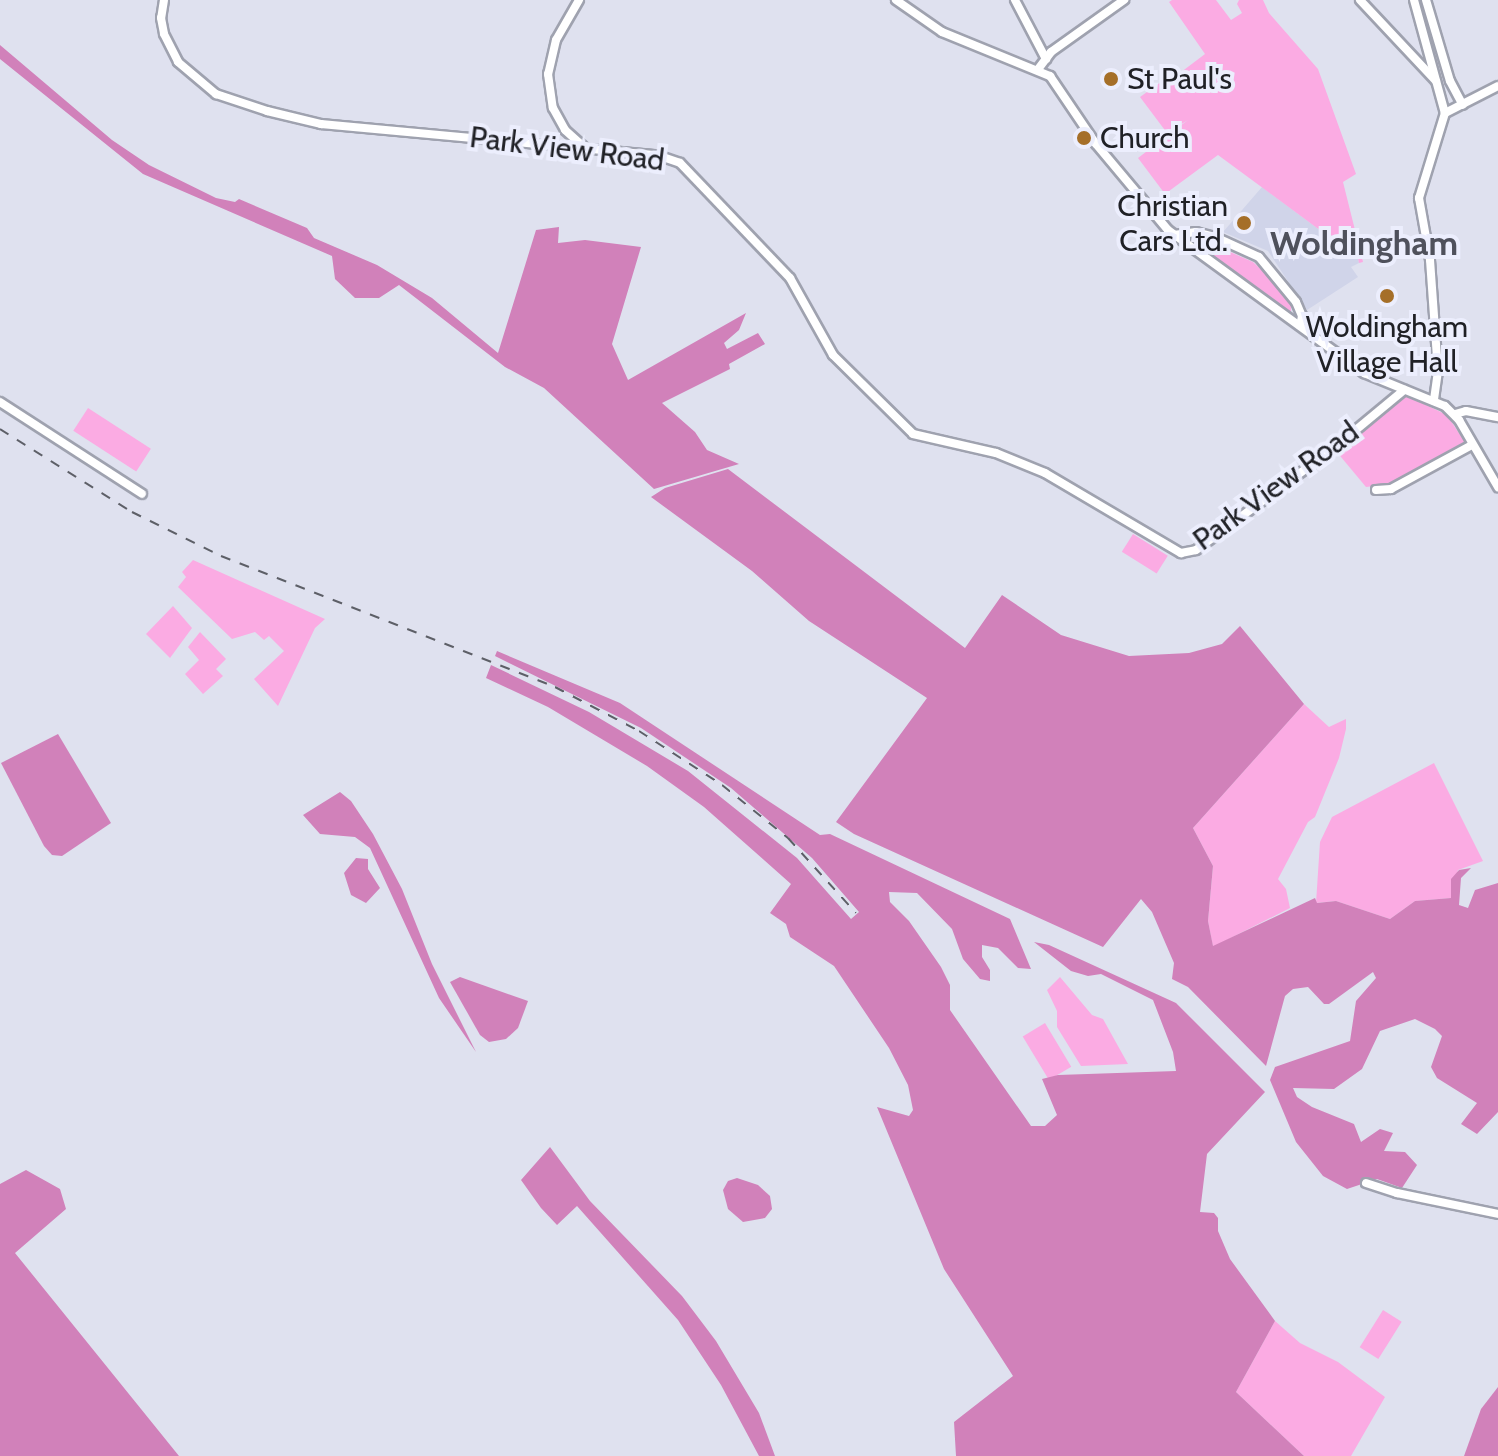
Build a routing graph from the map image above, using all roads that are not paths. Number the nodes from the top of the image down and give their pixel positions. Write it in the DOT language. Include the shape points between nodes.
graph roads {
  1 [pos="164,0"];
  2 [pos="579,0"];
  3 [pos="896,0"];
  4 [pos="1015,0"];
  5 [pos="1124,0"];
  6 [pos="1360,0"];
  7 [pos="1414,0"];
  8 [pos="1426,0"];
  9 [pos="1046,59"];
  10 [pos="1039,68"];
  11 [pos="1439,83"];
  12 [pos="1495,88"];
  13 [pos="1498,101"];
  14 [pos="1463,105"];
  15 [pos="1445,113"];
  16 [pos="583,147"];
  17 [pos="1174,235"];
  18 [pos="1300,326"];
  19 [pos="1404,390"];
  20 [pos="1434,401"];
  21 [pos="0,402"];
  22 [pos="1455,414"];
  23 [pos="1498,417"];
  24 [pos="1472,445"];
  25 [pos="1498,487"];
  26 [pos="1376,490"];
  27 [pos="142,494"];
  28 [pos="1366,1183"];
  29 [pos="1498,1214"];
  1 -- 16 [label="street, Park View Road" via="164,34 178,62 216,94 321,124"];
  2 -- 16 [label="street" via="556,40 548,74 553,108"];
  3 -- 10 [label="street" via="951,36"];
  4 -- 9 [label="street"];
  5 -- 9 [label="street"];
  6 -- 11 [label="street"];
  7 -- 11 [label="street"];
  8 -- 14 [label="street" via="1450,81"];
  9 -- 10 [label="street"];
  10 -- 17 [label="street" via="1120,175"];
  11 -- 15 [label="street"];
  12 -- 13 [label="street"];
  12 -- 14 [label="street"];
  14 -- 15 [label="street"];
  15 -- 20 [label="street" via="1419,198 1430,260 1438,371"];
  16 -- 19 [label="street, Park View Road" via="657,155 689,170 790,278 833,355 913,434 996,453 1045,473 1181,553 1196,550"];
  17 -- 18 [label="street"];
  17 -- 18 [label="street" via="1196,232 1259,257 1296,302"];
  18 -- 19 [label="street" via="1364,373"];
  19 -- 20 [label="street"];
  20 -- 22 [label="street"];
  21 -- 27 [label="street"];
  22 -- 23 [label="street"];
  22 -- 24 [label="street"];
  24 -- 25 [label="street"];
  24 -- 26 [label="street" via="1391,489"];
  28 -- 29 [label="street"];
}
